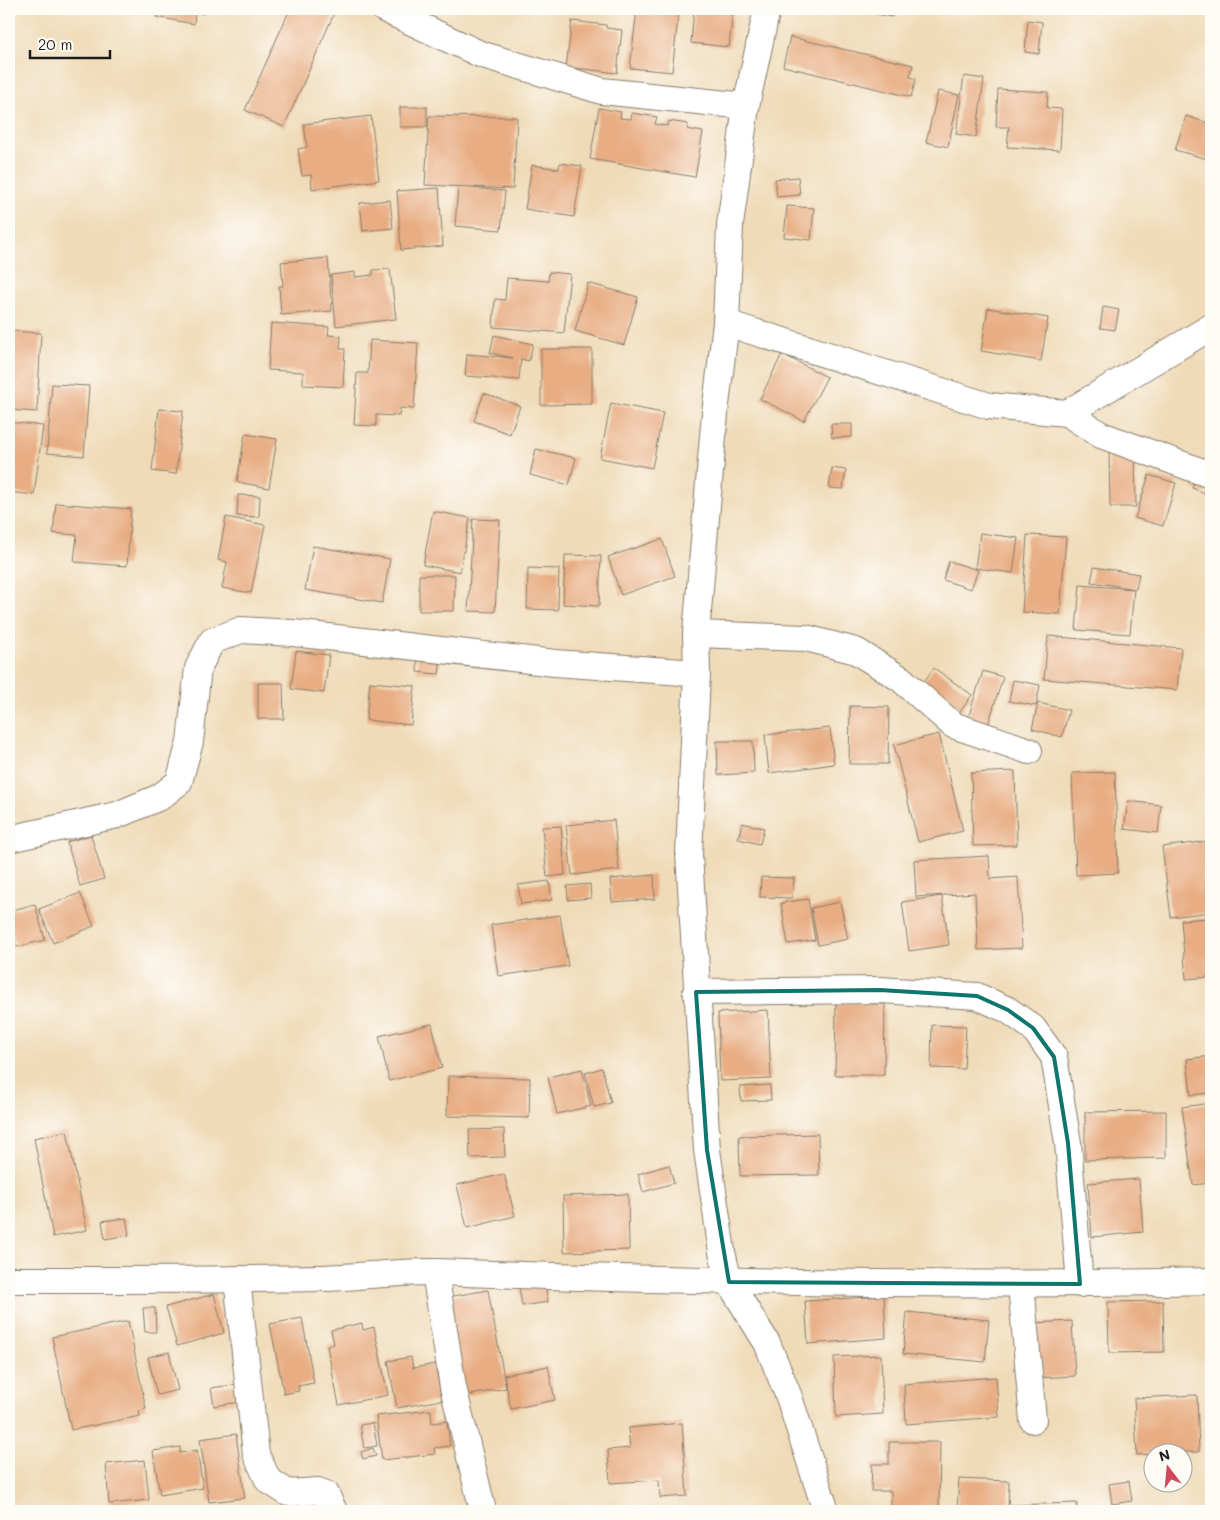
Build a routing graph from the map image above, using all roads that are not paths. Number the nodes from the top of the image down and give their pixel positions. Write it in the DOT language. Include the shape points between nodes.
graph roads {
  1 [pos="384,9"];
  2 [pos="767,9"];
  3 [pos="746,106"];
  4 [pos="726,323"];
  5 [pos="1211,327"];
  6 [pos="1066,413"];
  7 [pos="1211,475"];
  8 [pos="696,634"];
  9 [pos="697,673"];
  10 [pos="1028,751"];
  11 [pos="9,839"];
  12 [pos="696,992"];
  13 [pos="435,1272"];
  14 [pos="237,1279"];
  15 [pos="9,1280"];
  16 [pos="1211,1281"];
  17 [pos="729,1282"];
  18 [pos="1021,1284"];
  19 [pos="1080,1284"];
  20 [pos="1034,1420"];
  21 [pos="334,1511"];
  22 [pos="484,1511"];
  23 [pos="826,1511"];
  1 -- 3 [label="street" via="480,54 602,91"];
  2 -- 3 [label="street"];
  3 -- 4 [label="street" via="730,225"];
  4 -- 6 [label="street" via="989,406"];
  4 -- 8 [label="street"];
  5 -- 6 [label="street"];
  6 -- 7 [label="street" via="1101,435"];
  8 -- 9 [label="street"];
  8 -- 10 [label="street" via="806,638 856,651 902,679 953,725"];
  9 -- 11 [label="street" via="555,663 241,630 212,641 198,668 190,742 179,782 160,797 117,815"];
  9 -- 12 [label="street" via="690,854"];
  12 -- 17 [label="street" via="707,1150"];
  12 -- 19 [label="street" via="880,990 977,996 1008,1010 1032,1028 1054,1057 1068,1143"];
  13 -- 14 [label="street"];
  13 -- 17 [label="street"];
  13 -- 22 [label="street" via="453,1387"];
  14 -- 15 [label="street"];
  14 -- 21 [label="street" via="256,1454 268,1480 288,1493 318,1491 326,1494"];
  16 -- 19 [label="street"];
  17 -- 18 [label="street"];
  17 -- 23 [label="street" via="767,1343 789,1397"];
  18 -- 19 [label="street"];
  18 -- 20 [label="street"];
}
